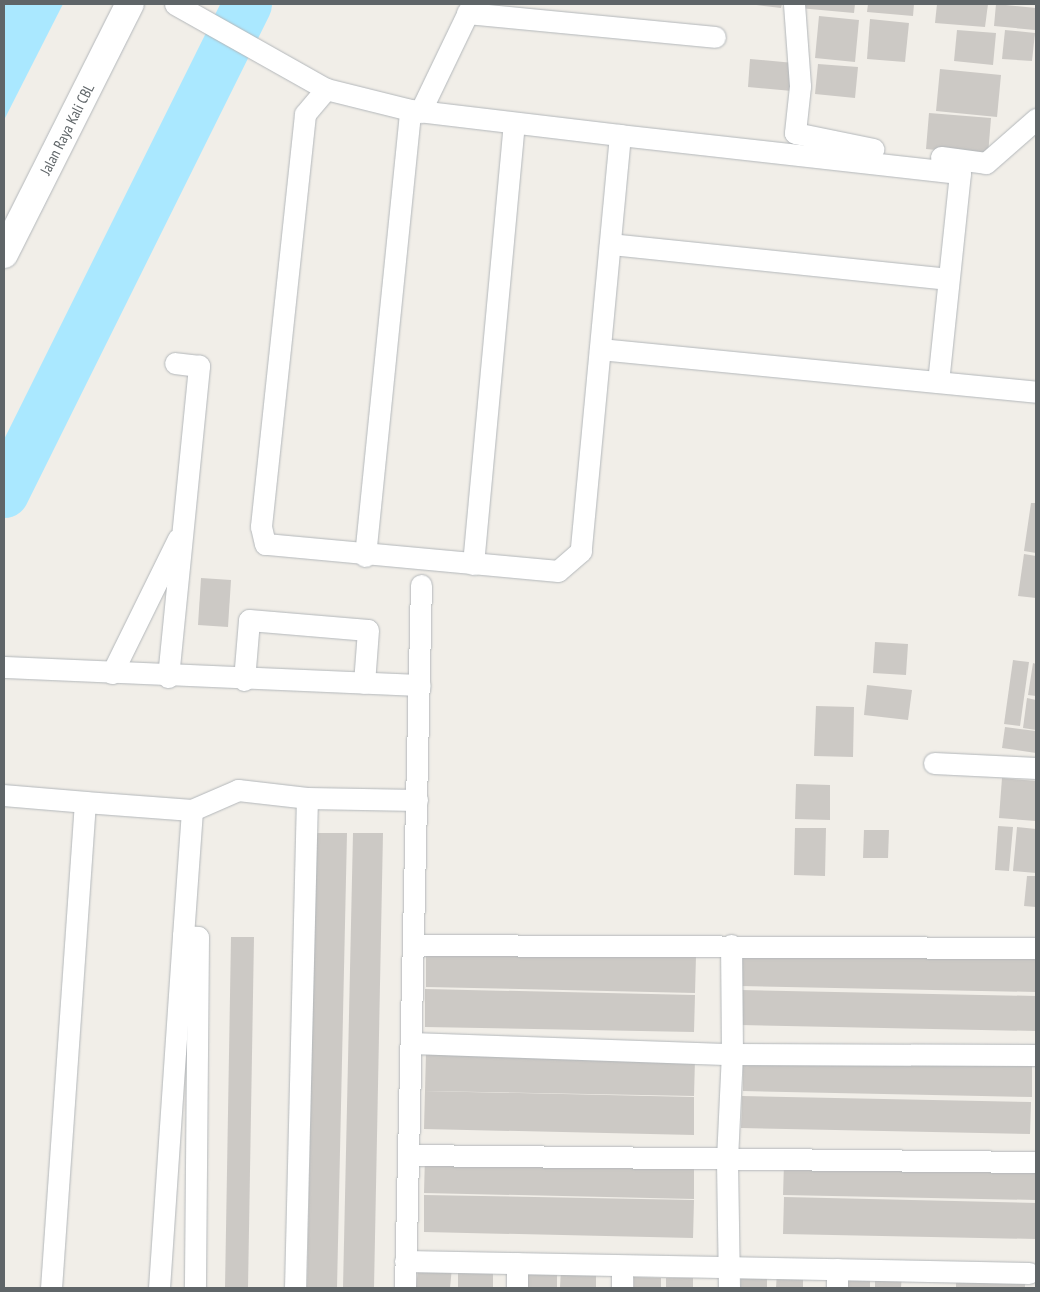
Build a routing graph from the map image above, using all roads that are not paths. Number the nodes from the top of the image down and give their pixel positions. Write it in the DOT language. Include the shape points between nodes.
graph roads {
  1 [pos="130,4"];
  2 [pos="175,4"];
  3 [pos="794,4"];
  4 [pos="470,9"];
  5 [pos="715,37"];
  6 [pos="326,90"];
  7 [pos="415,111"];
  8 [pos="1036,119"];
  9 [pos="514,125"];
  10 [pos="620,135"];
  11 [pos="610,244"];
  12 [pos="4,254"];
  13 [pos="948,279"];
  14 [pos="600,348"];
  15 [pos="175,363"];
  16 [pos="938,382"];
  17 [pos="1036,392"];
  18 [pos="185,526"];
  19 [pos="365,556"];
  20 [pos="473,564"];
  21 [pos="421,585"];
  22 [pos="4,667"];
  23 [pos="112,673"];
  24 [pos="168,677"];
  25 [pos="244,680"];
  26 [pos="364,683"];
  27 [pos="420,685"];
  28 [pos="934,763"];
  29 [pos="1036,768"];
  30 [pos="4,795"];
  31 [pos="306,798"];
  32 [pos="417,800"];
  33 [pos="85,802"];
  34 [pos="192,810"];
  35 [pos="183,936"];
  36 [pos="413,944"];
  37 [pos="731,945"];
  38 [pos="1036,948"];
  39 [pos="411,1043"];
  40 [pos="732,1054"];
  41 [pos="1036,1055"];
  42 [pos="408,1155"];
  43 [pos="727,1159"];
  44 [pos="1036,1162"];
  45 [pos="405,1261"];
  46 [pos="517,1263"];
  47 [pos="729,1265"];
  48 [pos="622,1267"];
  49 [pos="1029,1273"];
  50 [pos="837,1279"];
  51 [pos="941,1280"];
  52 [pos="51,1288"];
  53 [pos="158,1288"];
  54 [pos="195,1288"];
  55 [pos="295,1288"];
  56 [pos="404,1288"];
  57 [pos="517,1288"];
  58 [pos="622,1288"];
  59 [pos="729,1288"];
  1 -- 12 [label="main road, Jalan Raya Kali CBL"];
  2 -- 6 [label="street" via="262,54 294,68"];
  3 -- 8 [label="street" via="800,86 796,133 845,145 986,163"];
  4 -- 5 [label="street"];
  4 -- 7 [label="street"];
  6 -- 7 [label="street"];
  6 -- 19 [label="street" via="305,114 261,526 265,544"];
  7 -- 9 [label="street"];
  7 -- 19 [label="street"];
  9 -- 10 [label="street"];
  9 -- 20 [label="street"];
  10 -- 11 [label="street"];
  10 -- 13 [label="street" via="960,173"];
  11 -- 13 [label="street"];
  11 -- 14 [label="street"];
  13 -- 16 [label="street"];
  14 -- 16 [label="street"];
  14 -- 20 [label="street" via="581,550 558,571"];
  15 -- 18 [label="street" via="199,366"];
  16 -- 17 [label="street"];
  18 -- 23 [label="street"];
  18 -- 24 [label="street"];
  19 -- 20 [label="street"];
  21 -- 27 [label="street"];
  22 -- 23 [label="street"];
  23 -- 24 [label="street"];
  24 -- 25 [label="street"];
  25 -- 26 [label="street"];
  25 -- 26 [label="street" via="249,620 368,630"];
  26 -- 27 [label="street"];
  27 -- 32 [label="street"];
  28 -- 29 [label="street"];
  30 -- 33 [label="street"];
  31 -- 32 [label="street"];
  31 -- 34 [label="street" via="238,790"];
  31 -- 55 [label="street"];
  32 -- 36 [label="street"];
  33 -- 34 [label="street"];
  33 -- 52 [label="street"];
  34 -- 35 [label="street"];
  35 -- 53 [label="street"];
  35 -- 54 [label="street" via="198,937"];
  36 -- 37 [label="street"];
  36 -- 39 [label="street"];
  37 -- 38 [label="street"];
  37 -- 40 [label="street"];
  39 -- 40 [label="street"];
  39 -- 42 [label="street"];
  40 -- 41 [label="street"];
  40 -- 43 [label="street"];
  42 -- 43 [label="street"];
  42 -- 45 [label="street"];
  43 -- 44 [label="street"];
  43 -- 47 [label="street"];
  45 -- 46 [label="street"];
  45 -- 56 [label="street"];
  46 -- 48 [label="street"];
  46 -- 57 [label="street"];
  47 -- 48 [label="street"];
  47 -- 50 [label="street"];
  47 -- 59 [label="street"];
  48 -- 58 [label="street"];
  49 -- 51 [label="street"];
  50 -- 51 [label="street"];
}
